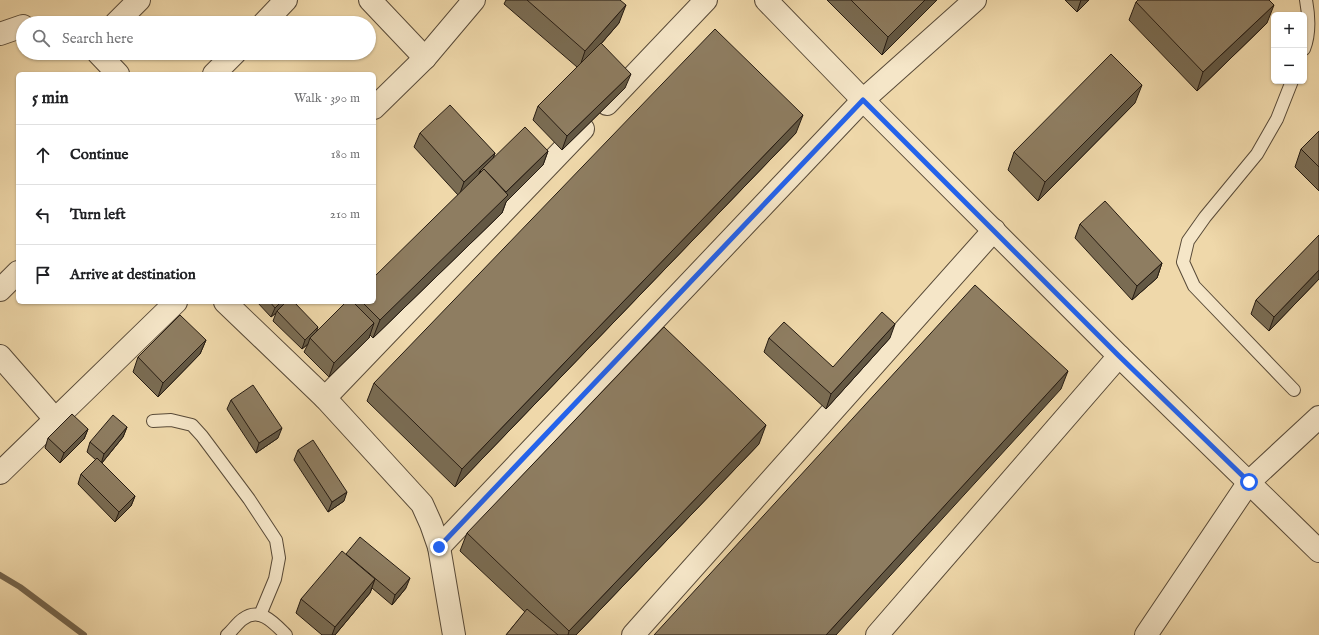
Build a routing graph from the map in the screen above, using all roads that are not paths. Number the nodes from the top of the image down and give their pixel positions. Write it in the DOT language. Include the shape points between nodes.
graph roads {
  1 [pos="139,0"];
  2 [pos="286,0"];
  3 [pos="370,0"];
  4 [pos="474,0"];
  5 [pos="706,0"];
  6 [pos="766,0"];
  7 [pos="975,0"];
  8 [pos="1306,0"];
  9 [pos="123,16"];
  10 [pos="271,16"];
  11 [pos="16,28"];
  12 [pos="0,34"];
  13 [pos="1304,48"];
  14 [pos="425,58"];
  15 [pos="105,60"];
  16 [pos="228,60"];
  17 [pos="116,72"];
  18 [pos="216,72"];
  19 [pos="1291,84"];
  20 [pos="863,100"];
  21 [pos="376,106"];
  22 [pos="994,230"];
  23 [pos="16,274"];
  24 [pos="0,290"];
  25 [pos="174,304"];
  26 [pos="227,304"];
  27 [pos="0,356"];
  28 [pos="1119,356"];
  29 [pos="1294,390"];
  30 [pos="325,398"];
  31 [pos="1319,417"];
  32 [pos="55,419"];
  33 [pos="153,421"];
  34 [pos="0,473"];
  35 [pos="1249,482"];
  36 [pos="439,547"];
  37 [pos="1319,551"];
  38 [pos="260,615"];
  39 [pos="227,635"];
  40 [pos="286,635"];
  41 [pos="454,635"];
  42 [pos="633,635"];
  43 [pos="877,635"];
  44 [pos="1146,635"];
  1 -- 9 [label="street"];
  2 -- 10 [label="street"];
  3 -- 14 [label="street"];
  4 -- 14 [label="street"];
  5 -- 30 [label="street"];
  6 -- 20 [label="street"];
  7 -- 20 [label="street"];
  8 -- 13 [label="lane" via="1309,14"];
  11 -- 12 [label="street"];
  14 -- 21 [label="street"];
  15 -- 17 [label="street"];
  16 -- 18 [label="street"];
  19 -- 29 [label="lane" via="1277,119 1257,154 1188,241 1183,262 1194,286"];
  20 -- 22 [label="street"];
  20 -- 36 [label="street"];
  22 -- 28 [label="street"];
  22 -- 42 [label="street"];
  23 -- 24 [label="street"];
  25 -- 32 [label="street"];
  26 -- 30 [label="street"];
  27 -- 32 [label="street"];
  28 -- 35 [label="street"];
  28 -- 43 [label="street"];
  30 -- 36 [label="street" via="422,504"];
  31 -- 35 [label="street"];
  32 -- 34 [label="street"];
  33 -- 38 [label="lane" via="171,420 192,425 276,540 279,558 275,579"];
  35 -- 37 [label="street"];
  35 -- 44 [label="street"];
  36 -- 41 [label="street"];
  38 -- 39 [label="lane" via="244,618"];
  38 -- 40 [label="lane" via="269,619"];
}
